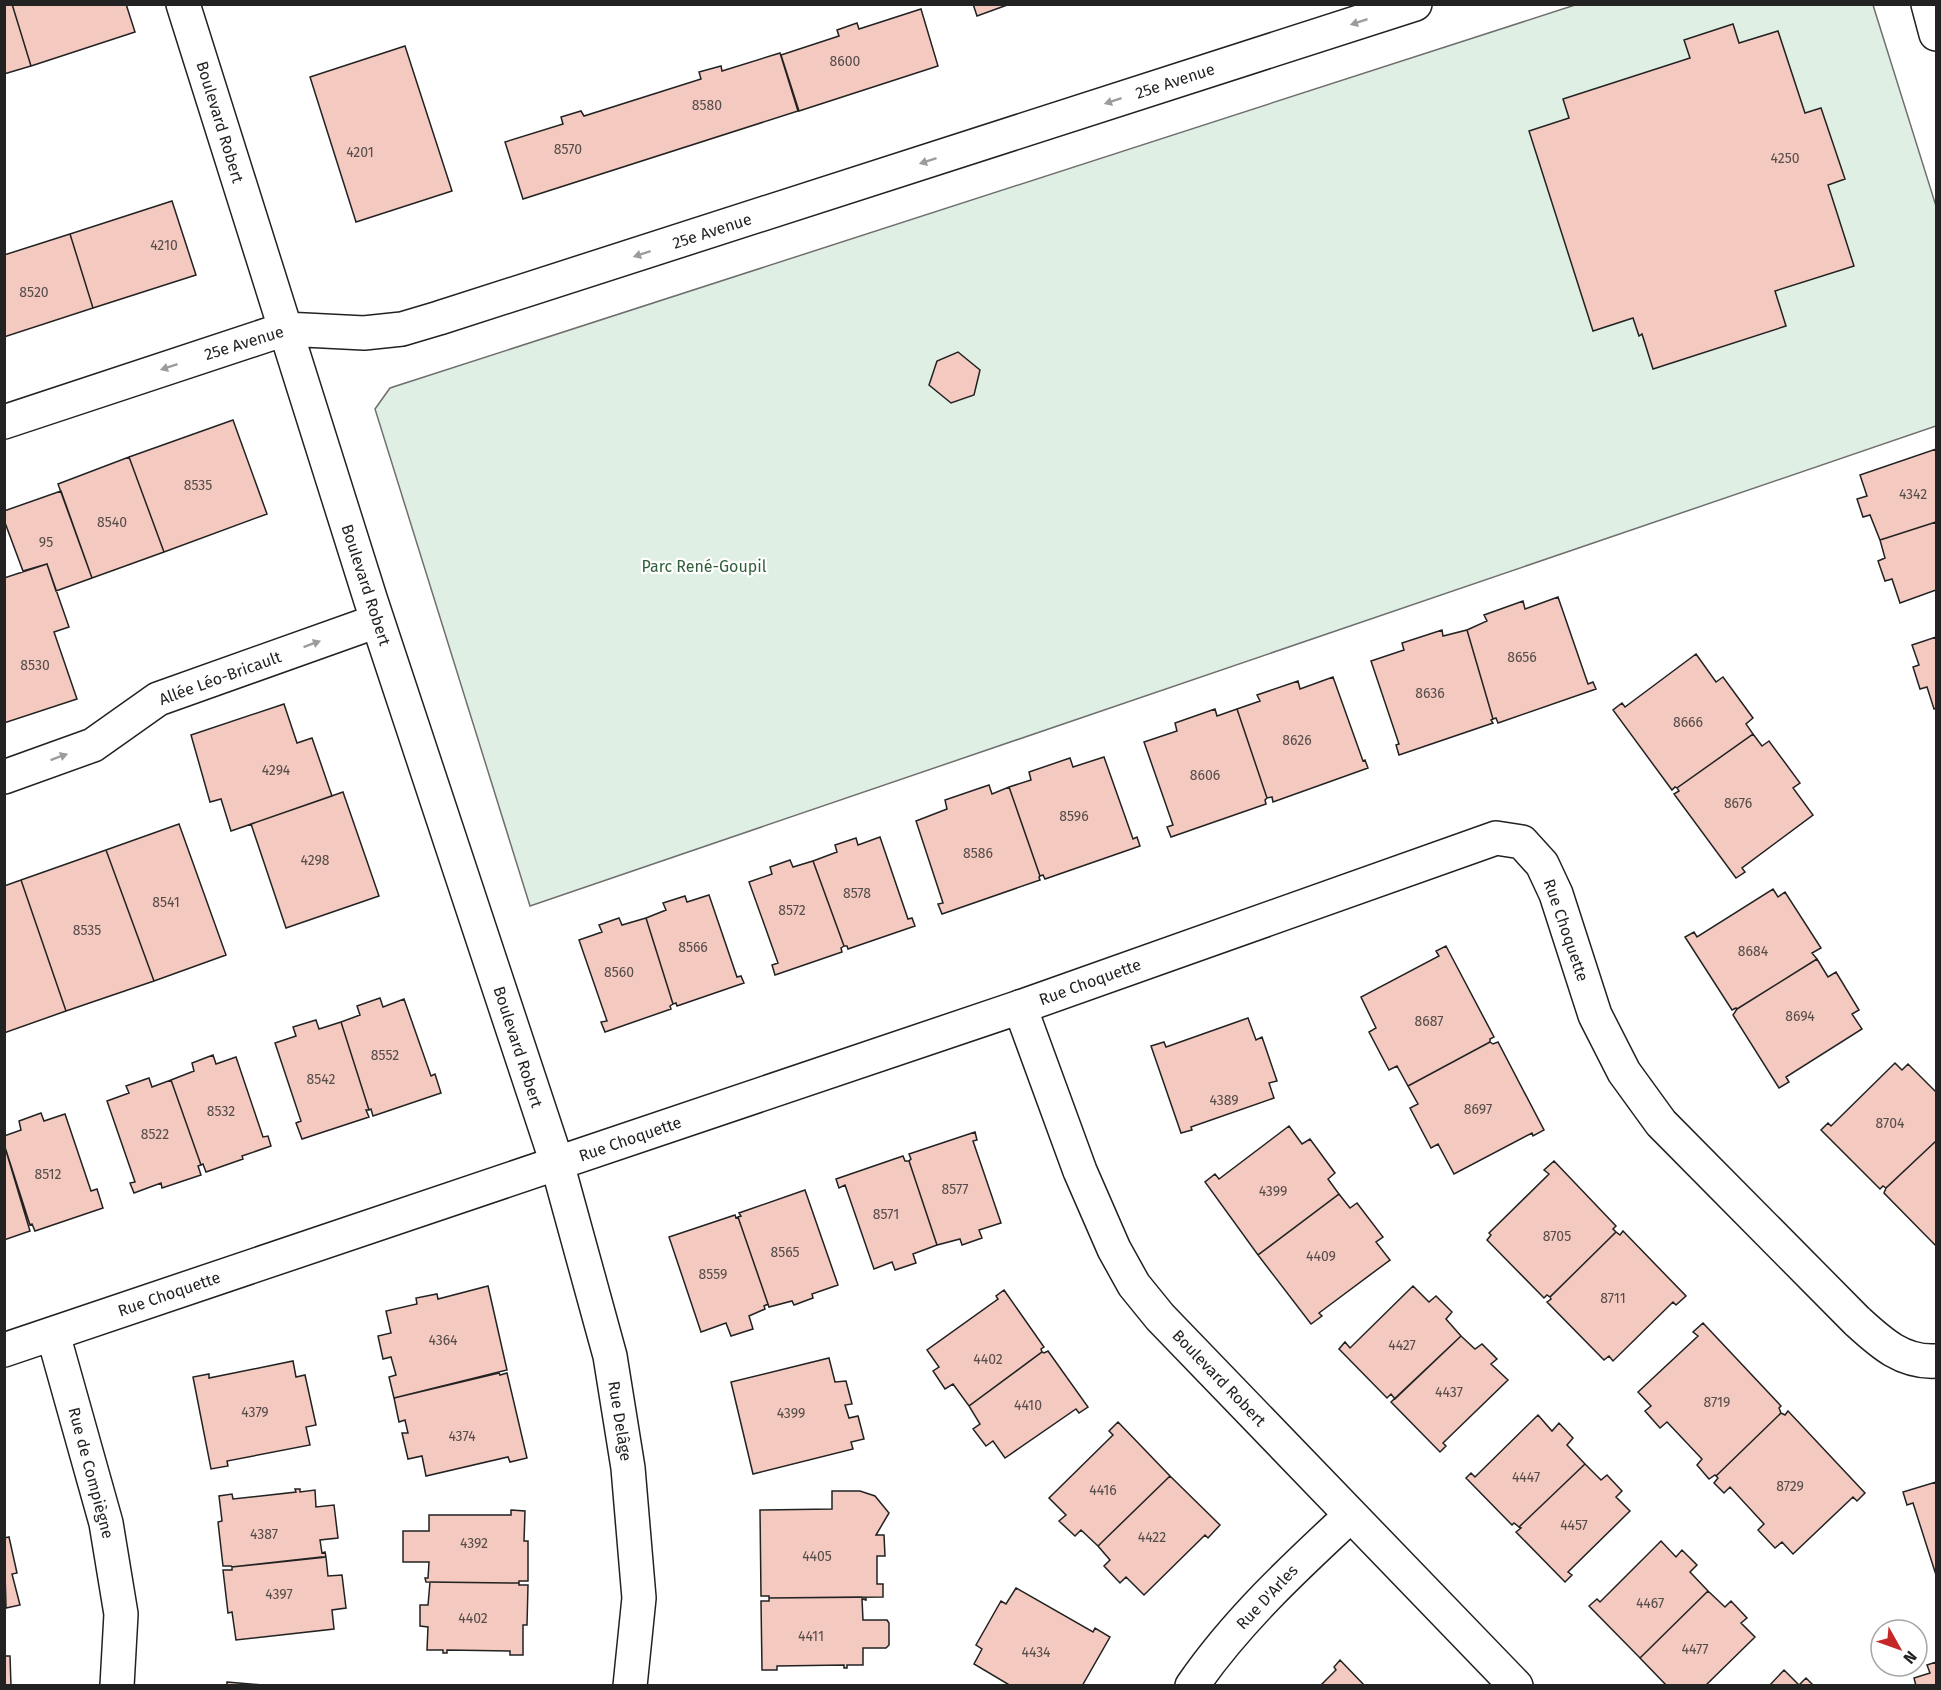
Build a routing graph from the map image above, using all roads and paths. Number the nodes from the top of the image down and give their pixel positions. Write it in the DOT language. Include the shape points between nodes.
graph roads {
  1 [pos="183,4"];
  2 [pos="1415,4"];
  3 [pos="1928,4"];
  4 [pos="1936,34"];
  5 [pos="285,329"];
  6 [pos="4,422"];
  7 [pos="377,621"];
  8 [pos="4,777"];
  9 [pos="1020,1007"];
  10 [pos="557,1163"];
  11 [pos="53,1334"];
  12 [pos="4,1350"];
  13 [pos="1936,1361"];
  14 [pos="1350,1515"];
  15 [pos="117,1686"];
  16 [pos="630,1686"];
  17 [pos="1192,1686"];
  18 [pos="1516,1686"];
  1 -- 5 [label="street, Boulevard Robert"];
  2 -- 5 [label="street, 25e Avenue, one-way" via="430,321 364,333"];
  3 -- 4 [label="street"];
  5 -- 6 [label="street, 25e Avenue, one-way"];
  5 -- 7 [label="street, Boulevard Robert"];
  8 -- 7 [label="street, Allée Léo-Bricault, one-way" via="93,745 158,699"];
  7 -- 10 [label="street, Boulevard Robert"];
  9 -- 10 [label="street, Rue Choquette"];
  9 -- 13 [label="street, Rue Choquette" via="1463,848 1496,838 1522,842 1542,864 1556,894 1595,1015 1624,1072 1661,1123 1888,1349 1925,1362"];
  9 -- 14 [label="street, Boulevard Robert" via="1080,1171 1134,1285"];
  10 -- 11 [label="street, Rue Choquette"];
  10 -- 16 [label="street, Rue Delâge" via="610,1356 628,1468 639,1598"];
  11 -- 12 [label="street, Rue Choquette"];
  11 -- 15 [label="street, Rue de Compiègne" via="106,1523 121,1614"];
  14 -- 17 [label="street, Rue D'Arles" via="1294,1567"];
  14 -- 18 [label="street, Boulevard Robert"];
}
